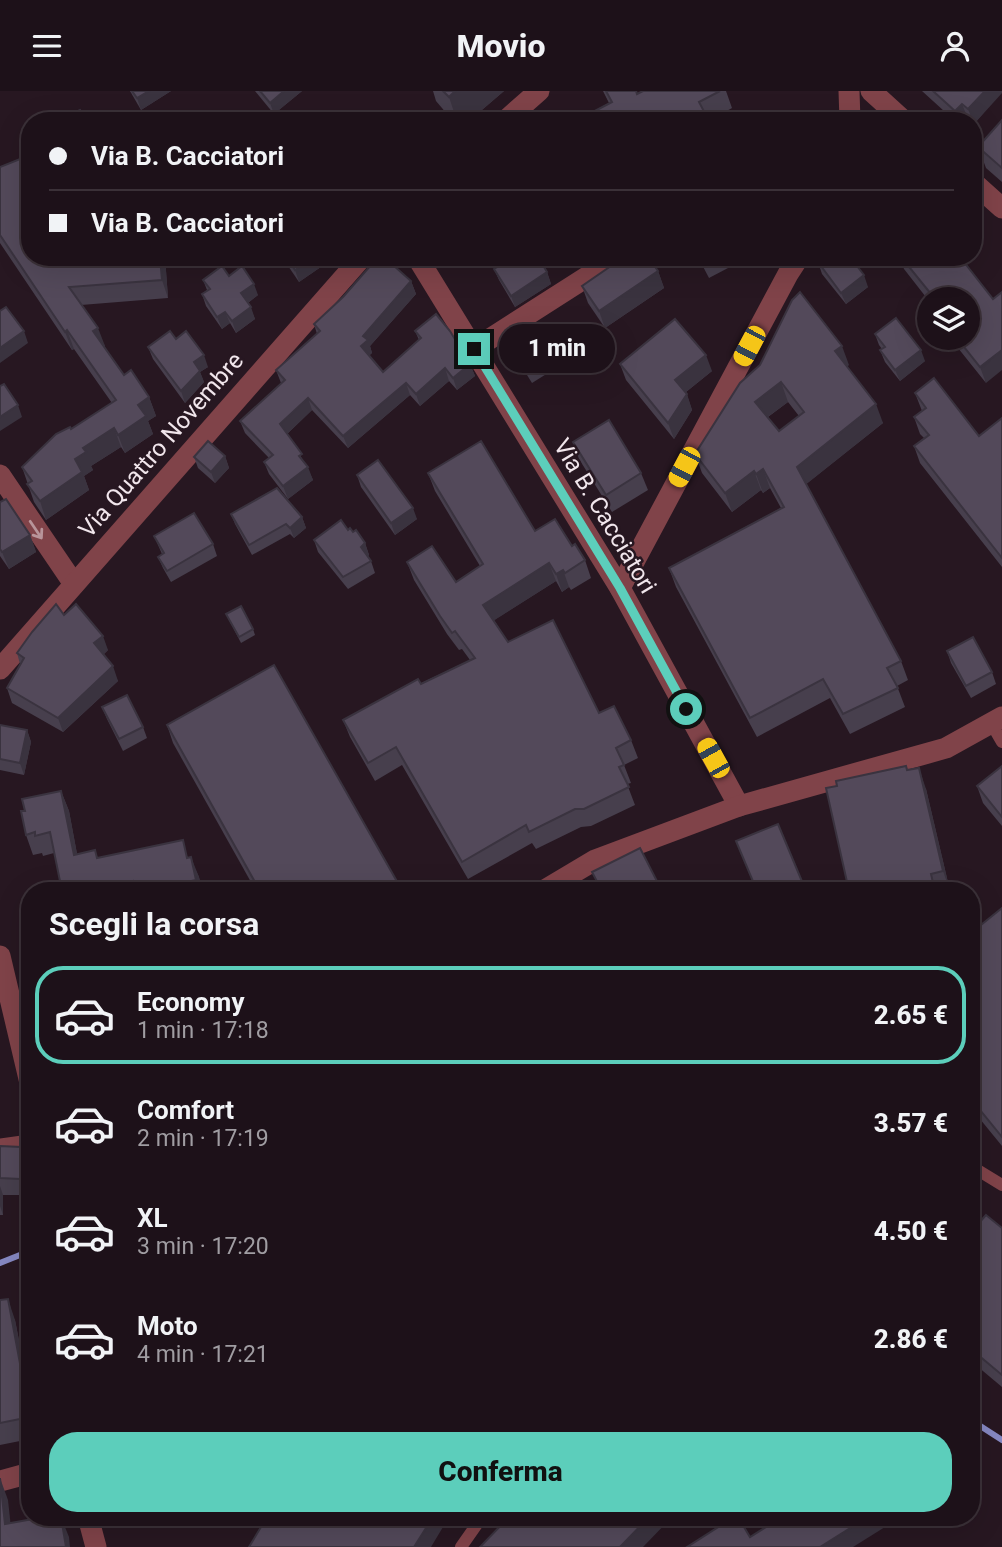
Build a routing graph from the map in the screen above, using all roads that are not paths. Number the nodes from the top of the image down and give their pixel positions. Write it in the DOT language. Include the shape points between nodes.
graph roads {
  1 [pos="538,91"];
  2 [pos="849,91"];
  3 [pos="871,91"];
  4 [pos="515,112"];
  5 [pos="850,112"];
  6 [pos="894,112"];
  7 [pos="982,190"];
  8 [pos="1002,208"];
  9 [pos="354,266"];
  10 [pos="423,266"];
  11 [pos="604,266"];
  12 [pos="793,266"];
  13 [pos="474,349"];
  14 [pos="0,475"];
  15 [pos="74,584"];
  16 [pos="620,588"];
  17 [pos="0,669"];
  18 [pos="997,720"];
  19 [pos="1002,743"];
  20 [pos="739,806"];
  21 [pos="558,882"];
  22 [pos="0,956"];
  23 [pos="21,1045"];
  24 [pos="21,1146"];
  25 [pos="0,1149"];
  26 [pos="980,1172"];
  27 [pos="1002,1185"];
  28 [pos="21,1475"];
  29 [pos="0,1481"];
  30 [pos="90,1526"];
  31 [pos="476,1526"];
  32 [pos="96,1547"];
  33 [pos="461,1547"];
  1 -- 4 [label="street"];
  2 -- 5 [label="street"];
  3 -- 6 [label="street"];
  7 -- 8 [label="street"];
  9 -- 15 [label="street, Via Quattro Novembre"];
  10 -- 13 [label="street, Via B. Cacciatori"];
  11 -- 13 [label="street"];
  12 -- 16 [label="street"];
  13 -- 16 [label="street, Via B. Cacciatori"];
  14 -- 15 [label="street, one-way"];
  15 -- 17 [label="street, Via Quattro Novembre"];
  16 -- 20 [label="street, Via B. Cacciatori"];
  18 -- 19 [label="lane"];
  18 -- 20 [label="street" via="946,748"];
  20 -- 21 [label="street" via="595,860"];
  22 -- 23 [label="street"];
  24 -- 25 [label="street"];
  26 -- 27 [label="lane"];
  28 -- 29 [label="street"];
  30 -- 32 [label="street"];
  31 -- 33 [label="lane"];
}
